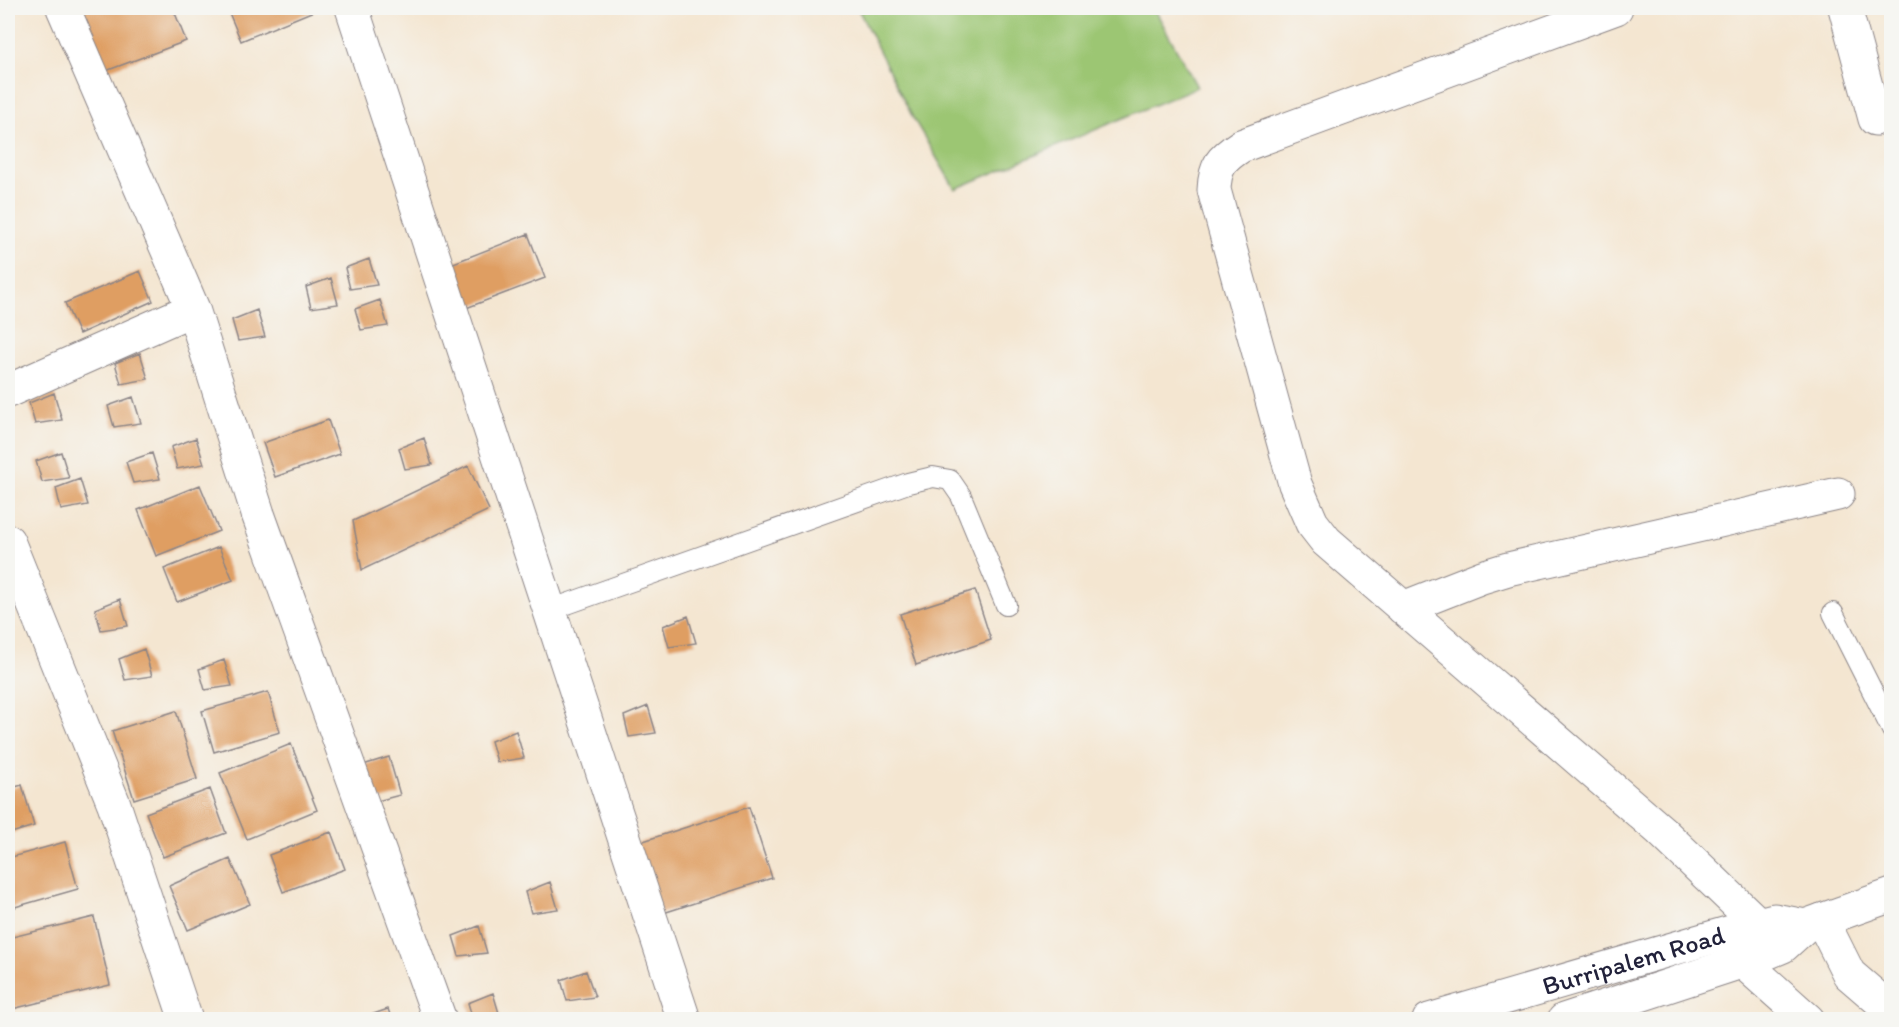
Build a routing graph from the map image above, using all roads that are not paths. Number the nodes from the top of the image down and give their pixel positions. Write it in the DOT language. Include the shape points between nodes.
graph roads {
  1 [pos="63,8"];
  2 [pos="352,8"];
  3 [pos="1616,8"];
  4 [pos="1845,8"];
  5 [pos="1875,119"];
  6 [pos="193,309"];
  7 [pos="8,391"];
  8 [pos="1838,494"];
  9 [pos="8,541"];
  10 [pos="1006,605"];
  11 [pos="1403,608"];
  12 [pos="550,610"];
  13 [pos="1833,613"];
  14 [pos="1892,730"];
  15 [pos="1892,895"];
  16 [pos="1813,923"];
  17 [pos="1758,924"];
  18 [pos="1742,961"];
  19 [pos="1892,1011"];
  20 [pos="186,1020"];
  21 [pos="440,1020"];
  22 [pos="684,1020"];
  23 [pos="1428,1020"];
  24 [pos="1564,1020"];
  25 [pos="1808,1020"];
  1 -- 6 [label="street"];
  2 -- 12 [label="street"];
  3 -- 11 [label="street" via="1242,146 1226,156 1215,173 1214,190 1303,504 1326,541"];
  4 -- 5 [label="street"];
  6 -- 7 [label="street"];
  6 -- 21 [label="street" via="258,514"];
  8 -- 11 [label="street" via="1508,569"];
  9 -- 20 [label="street" via="114,804"];
  10 -- 12 [label="lane" via="961,496 950,480 933,477"];
  11 -- 17 [label="street" via="1660,830"];
  12 -- 22 [label="street"];
  13 -- 14 [label="lane"];
  15 -- 16 [label="street, Burripalem Road"];
  16 -- 17 [label="street, Burripalem Road" via="1774,920"];
  16 -- 18 [label="street, Burripalem Road" via="1783,946"];
  16 -- 19 [label="street" via="1849,974"];
  17 -- 23 [label="street, Burripalem Road"];
  18 -- 24 [label="street, Burripalem Road"];
  18 -- 25 [label="street"];
}
